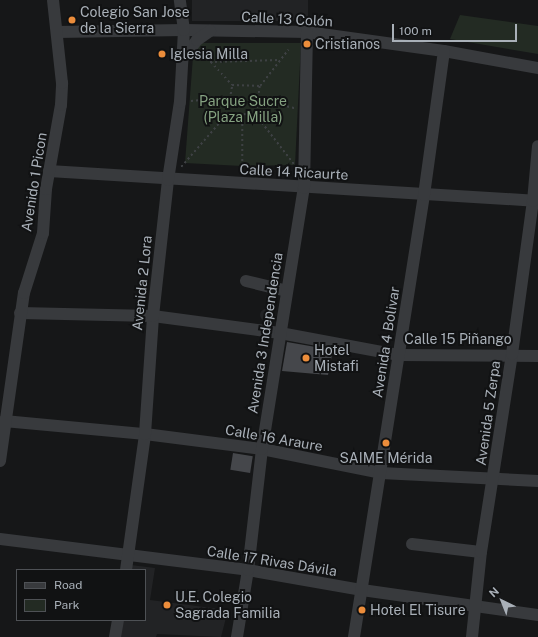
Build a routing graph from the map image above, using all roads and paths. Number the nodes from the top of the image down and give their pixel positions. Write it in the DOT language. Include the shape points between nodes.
graph roads {
  1 [pos="53,0"];
  2 [pos="180,0"];
  3 [pos="184,30"];
  4 [pos="210,31"];
  5 [pos="57,32"];
  6 [pos="274,32"];
  7 [pos="307,32"];
  8 [pos="194,43"];
  9 [pos="306,49"];
  10 [pos="288,50"];
  11 [pos="444,51"];
  12 [pos="183,59"];
  13 [pos="279,60"];
  14 [pos="210,62"];
  15 [pos="538,68"];
  16 [pos="232,85"];
  17 [pos="260,86"];
  18 [pos="230,97"];
  19 [pos="258,99"];
  20 [pos="180,102"];
  21 [pos="304,111"];
  22 [pos="227,114"];
  23 [pos="242,114"];
  24 [pos="256,115"];
  25 [pos="538,146"];
  26 [pos="295,165"];
  27 [pos="242,166"];
  28 [pos="49,171"];
  29 [pos="168,180"];
  30 [pos="304,188"];
  31 [pos="424,195"];
  32 [pos="536,201"];
  33 [pos="246,281"];
  34 [pos="287,291"];
  35 [pos="20,313"];
  36 [pos="153,316"];
  37 [pos="280,333"];
  38 [pos="512,354"];
  39 [pos="399,355"];
  40 [pos="538,356"];
  41 [pos="4,421"];
  42 [pos="145,434"];
  43 [pos="262,449"];
  44 [pos="0,461"];
  45 [pos="381,473"];
  46 [pos="494,481"];
  47 [pos="538,481"];
  48 [pos="0,539"];
  49 [pos="412,544"];
  50 [pos="481,552"];
  51 [pos="128,557"];
  52 [pos="126,569"];
  53 [pos="248,570"];
  54 [pos="362,590"];
  55 [pos="477,607"];
  56 [pos="538,615"];
  57 [pos="118,621"];
  58 [pos="115,637"];
  59 [pos="237,637"];
  60 [pos="354,637"];
  61 [pos="472,637"];
  1 -- 5 [label="street, Avenido 1 Picon"];
  2 -- 3 [label="street, Avenida 2 Lora"];
  3 -- 4 [label="street, Calle 13 Colón"];
  3 -- 5 [label="street, Calle 13 Colón"];
  3 -- 12 [label="street, Avenida 2 Lora"];
  4 -- 6 [label="street, Calle 13 Colón"];
  4 -- 8 [label="street"];
  5 -- 28 [label="street, Avenido 1 Picon" via="62,94"];
  6 -- 7 [label="street, Calle 13 Colón"];
  6 -- 9 [label="street" via="292,37"];
  7 -- 9 [label="street, Avenida 3 Independencia"];
  7 -- 11 [label="street, Calle 13 Colón"];
  8 -- 12 [label="street"];
  8 -- 14 [label="path"];
  9 -- 21 [label="street, Avenida 3 Independencia"];
  10 -- 13 [label="path"];
  11 -- 15 [label="street, Calle 13 Colón"];
  11 -- 31 [label="street, Avenida 4 Bolivar"];
  12 -- 20 [label="street, Avenida 2 Lora"];
  13 -- 14 [label="path"];
  13 -- 17 [label="path"];
  14 -- 16 [label="path"];
  16 -- 17 [label="path"];
  16 -- 18 [label="path"];
  17 -- 19 [label="path"];
  18 -- 20 [label="path"];
  18 -- 22 [label="path"];
  19 -- 21 [label="path"];
  19 -- 24 [label="path"];
  20 -- 29 [label="street, Avenida 2 Lora"];
  21 -- 30 [label="street, Avenida 3 Independencia"];
  22 -- 23 [label="path"];
  22 -- 29 [label="path"];
  23 -- 24 [label="path"];
  23 -- 27 [label="path"];
  24 -- 26 [label="path"];
  25 -- 32 [label="street, Avenida 5 Zerpa"];
  28 -- 29 [label="street, Calle 14 Ricaurte"];
  28 -- 35 [label="street, Avenido 1 Picon" via="43,233 29,271"];
  29 -- 30 [label="street, Calle 14 Ricaurte"];
  29 -- 36 [label="street, Avenida 2 Lora"];
  30 -- 31 [label="street, Calle 14 Ricaurte"];
  30 -- 34 [label="street, Avenida 3 Independencia"];
  31 -- 32 [label="street, Calle 14 Ricaurte"];
  31 -- 39 [label="street, Avenida 4 Bolivar"];
  32 -- 38 [label="street, Avenida 5 Zerpa"];
  33 -- 34 [label="street"];
  34 -- 37 [label="street, Avenida 3 Independencia"];
  35 -- 36 [label="street, Calle 15 Piñango"];
  35 -- 41 [label="street, Avenido 1 Picon"];
  36 -- 37 [label="street, Calle 15 Piñango"];
  36 -- 42 [label="street, Avenida 2 Lora"];
  37 -- 39 [label="street, Calle 15 Piñango"];
  37 -- 43 [label="street, Avenida 3 Independencia"];
  38 -- 39 [label="street, Calle 15 Piñango"];
  38 -- 40 [label="street, Calle 15 Piñango"];
  38 -- 46 [label="street, Avenida 5 Zerpa"];
  39 -- 45 [label="street, Avenida 4 Bolivar"];
  41 -- 42 [label="street, Calle 16 Araure"];
  41 -- 44 [label="street, Avenido 1 Picon"];
  42 -- 43 [label="street, Calle 16 Araure"];
  42 -- 51 [label="street, Avenida 2 Lora"];
  43 -- 45 [label="street, Calle 16 Araure"];
  43 -- 53 [label="street, Avenida 3 Independencia"];
  45 -- 46 [label="street, Calle 16 Araure"];
  45 -- 54 [label="street, Avenida 4 Bolivar"];
  46 -- 47 [label="street, Calle 16 Araure"];
  46 -- 50 [label="street, Avenida 5 Zerpa"];
  48 -- 51 [label="street, Calle 17 Rivas Dávila"];
  49 -- 50 [label="street"];
  50 -- 55 [label="street, Avenida 5 Zerpa"];
  51 -- 52 [label="street, Avenida 2 Lora"];
  51 -- 53 [label="street, Calle 17 Rivas Dávila"];
  53 -- 54 [label="street, Calle 17 Rivas Dávila"];
  53 -- 59 [label="street, Avenida 3 Independencia"];
  54 -- 55 [label="street, Calle 17 Rivas Dávila"];
  54 -- 60 [label="street, Avenida 4 Bolivar"];
  55 -- 56 [label="street, Calle 17 Rivas Dávila"];
  55 -- 61 [label="street, Avenida 5 Zerpa"];
  57 -- 58 [label="street"];
}
